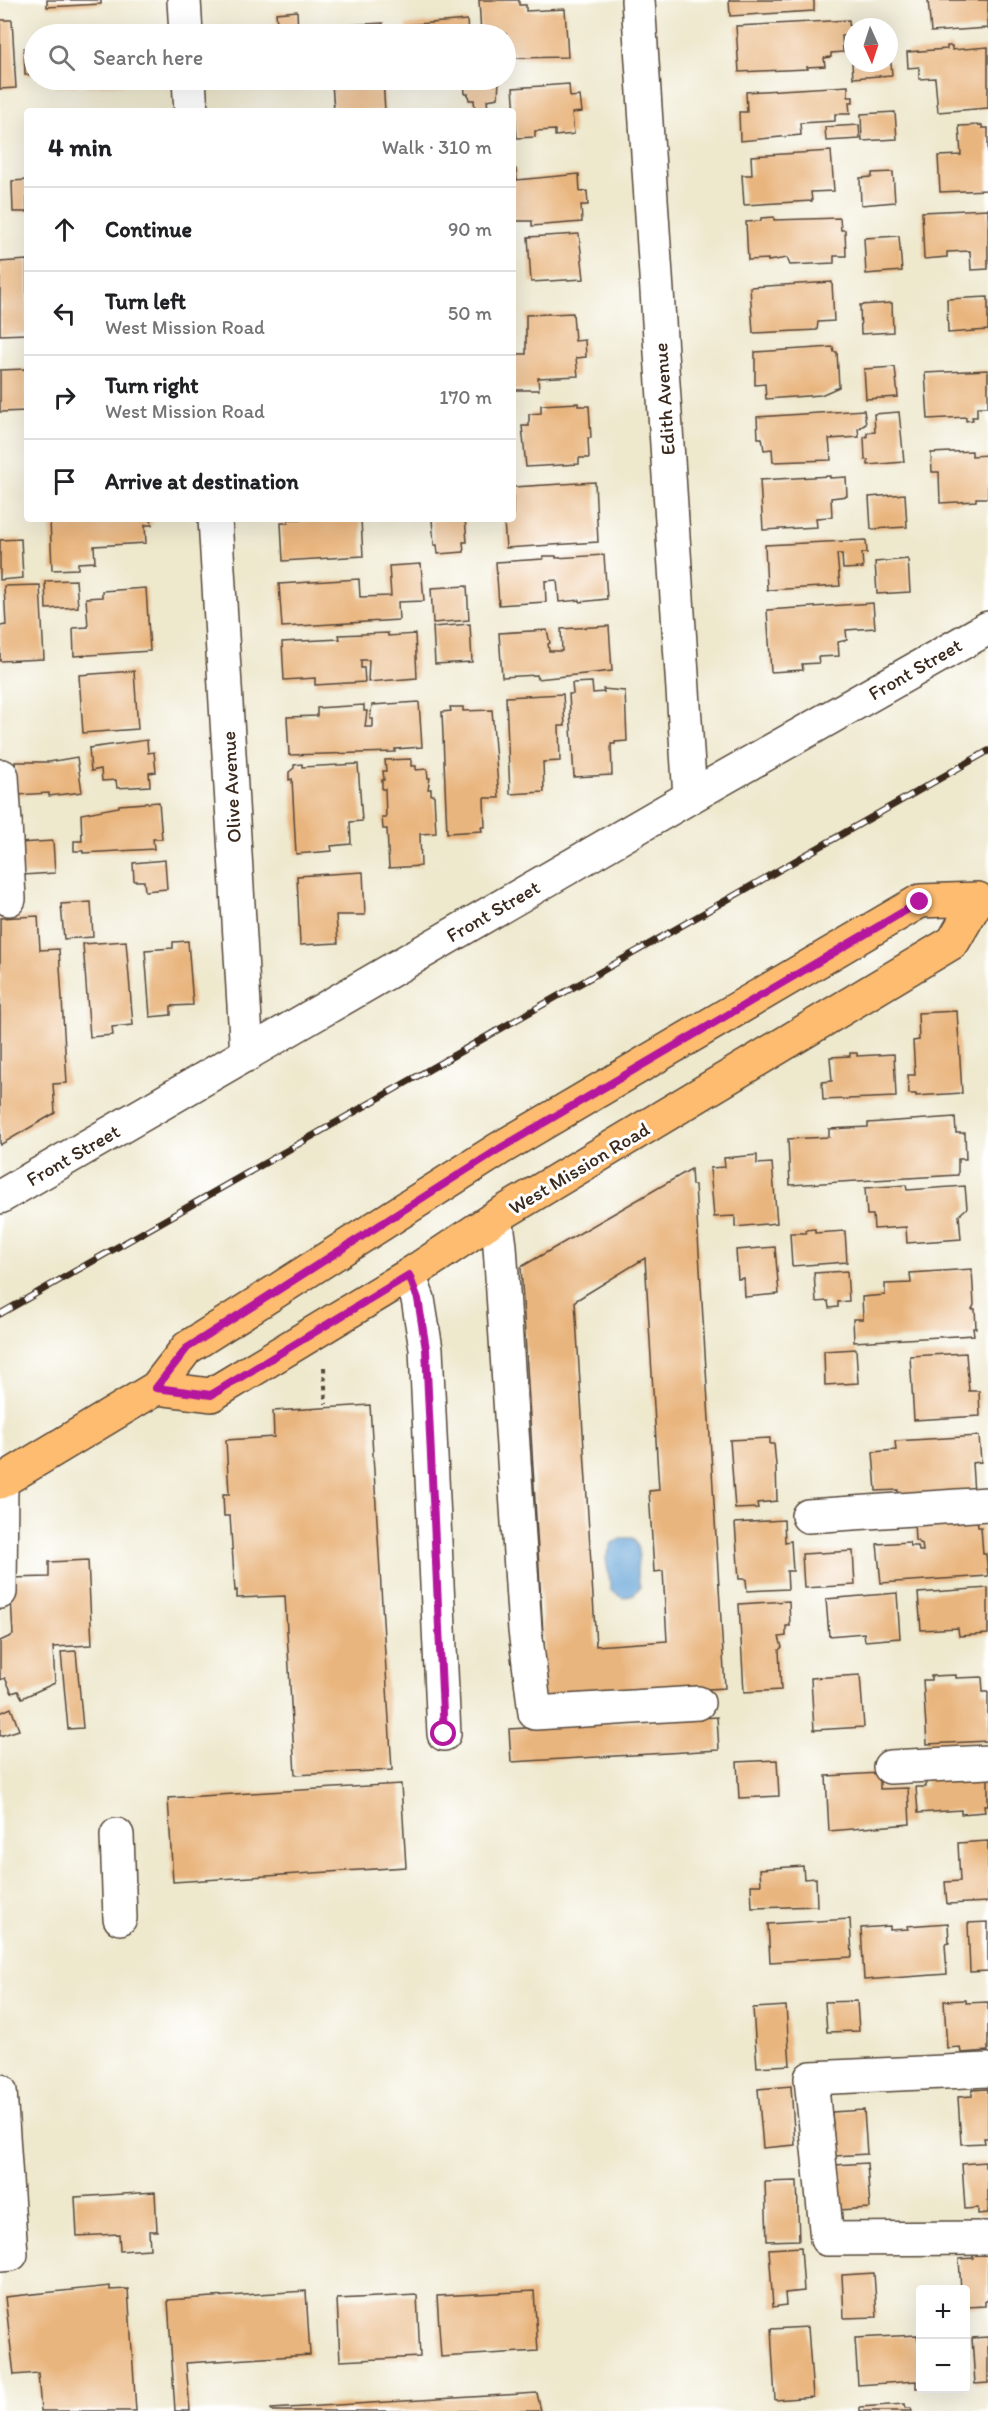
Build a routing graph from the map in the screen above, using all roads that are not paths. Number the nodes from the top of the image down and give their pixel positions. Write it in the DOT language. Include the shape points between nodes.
graph roads {
  1 [pos="184,0"];
  2 [pos="638,0"];
  3 [pos="185,24"];
  4 [pos="189,90"];
  5 [pos="190,108"];
  6 [pos="215,522"];
  7 [pos="988,628"];
  8 [pos="2,776"];
  9 [pos="690,797"];
  10 [pos="2,823"];
  11 [pos="983,896"];
  12 [pos="9,899"];
  13 [pos="247,1055"];
  14 [pos="0,1197"];
  15 [pos="496,1217"];
  16 [pos="409,1275"];
  17 [pos="156,1388"];
  18 [pos="1,1481"];
  19 [pos="988,1504"];
  20 [pos="808,1516"];
  21 [pos="0,1592"];
  22 [pos="698,1703"];
  23 [pos="444,1734"];
  24 [pos="988,1762"];
  25 [pos="890,1767"];
  26 [pos="117,1835"];
  27 [pos="120,1918"];
  28 [pos="988,2070"];
  29 [pos="0,2091"];
  30 [pos="988,2238"];
  31 [pos="0,2255"];
  1 -- 3 [label="street"];
  2 -- 9 [label="street, Edith Avenue"];
  4 -- 5 [label="street"];
  6 -- 13 [label="street, Olive Avenue"];
  7 -- 9 [label="street, Front Street"];
  8 -- 10 [label="street"];
  9 -- 13 [label="street, Front Street"];
  10 -- 12 [label="street"];
  11 -- 15 [label="main road, West Mission Road" via="953,942"];
  11 -- 17 [label="main road, West Mission Road" via="920,902 499,1149 187,1348"];
  13 -- 14 [label="street, Front Street"];
  15 -- 16 [label="main road, West Mission Road"];
  15 -- 22 [label="street" via="525,1630 535,1713"];
  16 -- 17 [label="main road, West Mission Road" via="211,1395"];
  16 -- 23 [label="street" via="418,1299 426,1349"];
  17 -- 18 [label="main road, West Mission Road"];
  18 -- 21 [label="street"];
  19 -- 20 [label="street"];
  24 -- 25 [label="street"];
  26 -- 27 [label="street"];
  28 -- 30 [label="street" via="811,2078 827,2239"];
  29 -- 31 [label="street" via="11,2254"];
}
